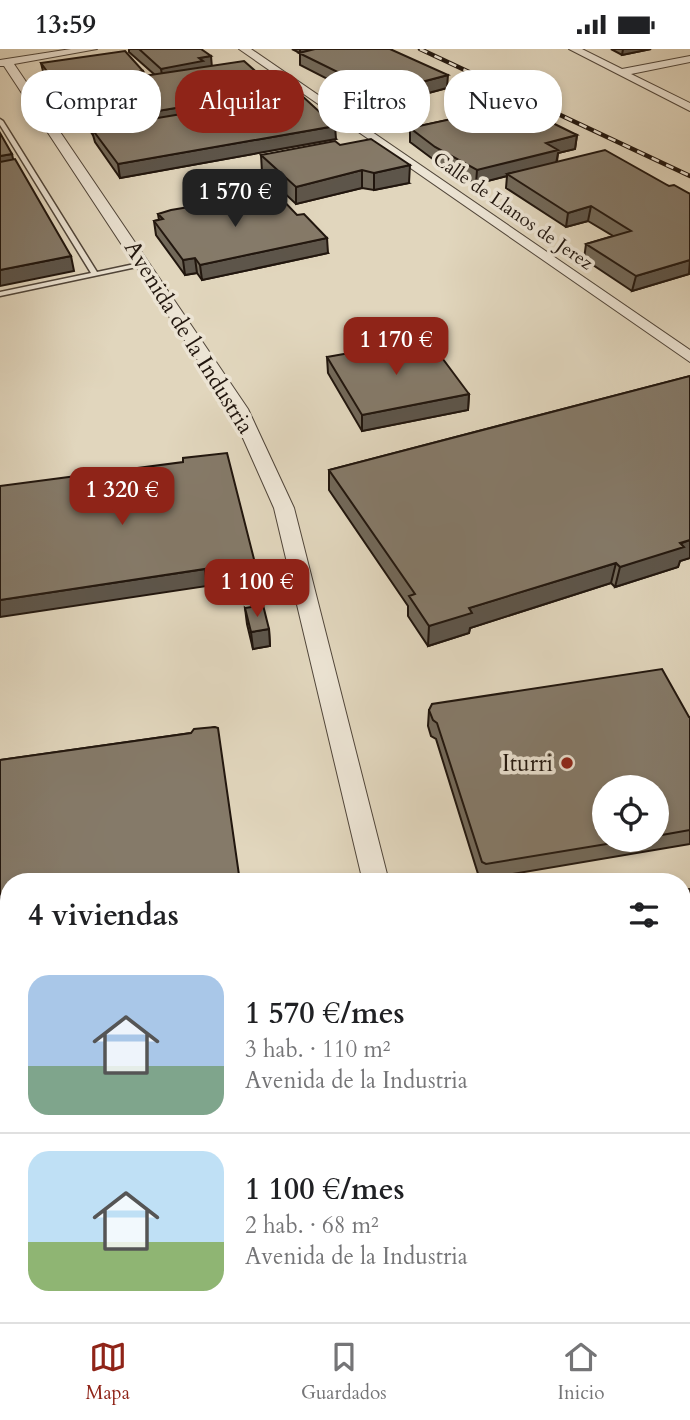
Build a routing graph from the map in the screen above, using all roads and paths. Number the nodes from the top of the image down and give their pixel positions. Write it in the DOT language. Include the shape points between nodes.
graph roads {
  1 [pos="92,49"];
  2 [pos="244,49"];
  3 [pos="574,49"];
  4 [pos="690,59"];
  5 [pos="3,63"];
  6 [pos="620,73"];
  7 [pos="690,109"];
  8 [pos="0,121"];
  9 [pos="144,264"];
  10 [pos="96,275"];
  11 [pos="0,294"];
  12 [pos="690,357"];
  13 [pos="374,873"];
  1 -- 5 [label="street"];
  2 -- 12 [label="street, Calle de Llanos de Jerez"];
  3 -- 6 [label="street"];
  4 -- 6 [label="street"];
  5 -- 9 [label="street, Avenida de la Industria"];
  6 -- 7 [label="street"];
  8 -- 10 [label="lane"];
  9 -- 10 [label="lane"];
  9 -- 13 [label="street, Avenida de la Industria" via="239,409 284,508"];
  10 -- 11 [label="lane"];
}
